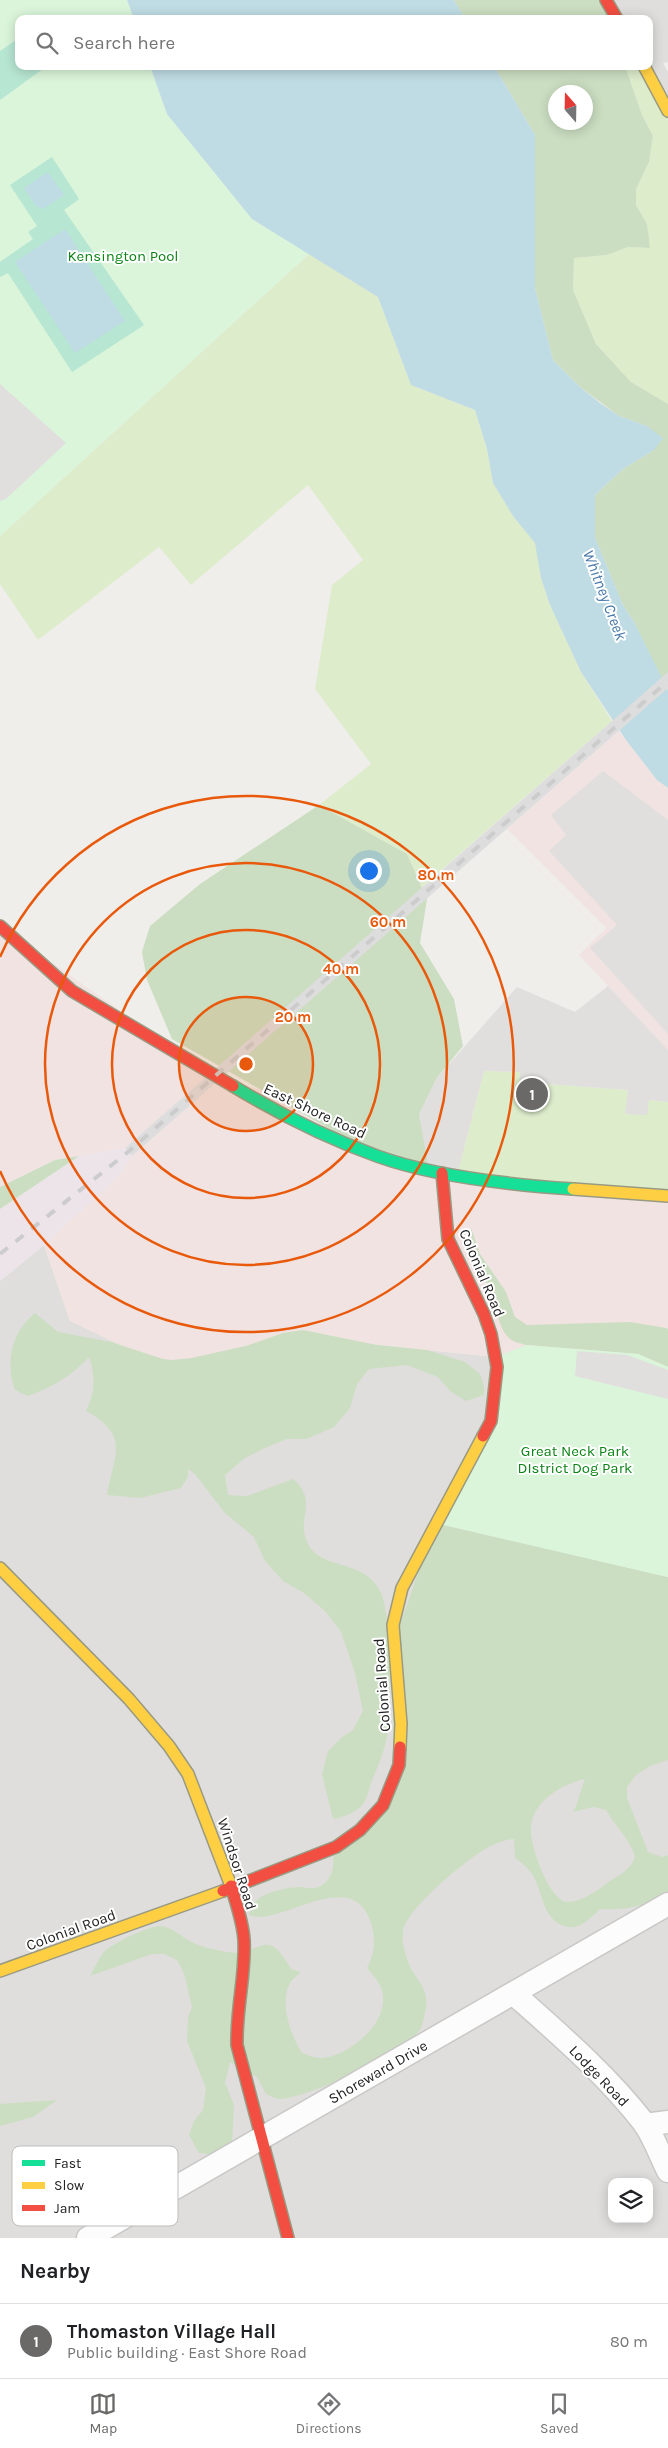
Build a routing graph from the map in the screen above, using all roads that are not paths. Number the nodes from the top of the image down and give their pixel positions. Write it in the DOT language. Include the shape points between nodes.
graph roads {
  1 [pos="606,0"];
  2 [pos="615,15"];
  3 [pos="646,70"];
  4 [pos="668,111"];
  5 [pos="0,926"];
  6 [pos="442,1173"];
  7 [pos="668,1196"];
  8 [pos="0,1568"];
  9 [pos="232,1888"];
  10 [pos="668,1904"];
  11 [pos="0,1971"];
  12 [pos="514,1994"];
  13 [pos="668,2122"];
  14 [pos="645,2125"];
  15 [pos="261,2139"];
  16 [pos="668,2171"];
  17 [pos="178,2186"];
  18 [pos="109,2226"];
  19 [pos="88,2238"];
  20 [pos="288,2238"];
  1 -- 2 [label="street"];
  3 -- 4 [label="street"];
  5 -- 6 [label="street, East Shore Road" via="72,991 250,1098 379,1157"];
  6 -- 7 [label="street, East Shore Road" via="554,1188"];
  6 -- 9 [label="street, Colonial Road" via="448,1239 484,1314 498,1367 491,1421 396,1605 392,1646 401,1724 399,1765 383,1805 360,1830 336,1848"];
  8 -- 9 [label="street, Windsor Road" via="129,1699 169,1746 198,1796"];
  9 -- 11 [label="street, Colonial Road"];
  9 -- 15 [label="street, Windsor Road" via="244,1938 236,2019 237,2045"];
  10 -- 12 [label="street, Shoreward Drive"];
  12 -- 14 [label="street, Lodge Road" via="584,2058"];
  12 -- 15 [label="street, Shoreward Drive"];
  13 -- 14 [label="street"];
  14 -- 16 [label="street, Lodge Road"];
  15 -- 17 [label="street, Shoreward Drive"];
  15 -- 20 [label="street, Windsor Road"];
  18 -- 19 [label="street, Shoreward Drive"];
}
